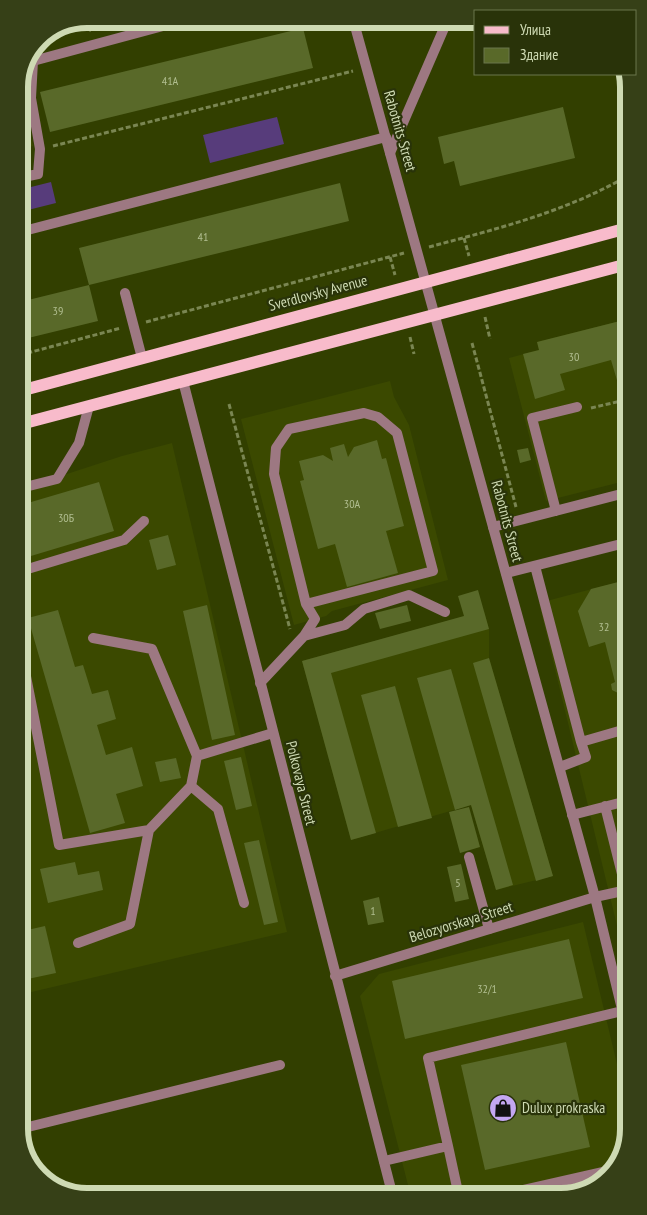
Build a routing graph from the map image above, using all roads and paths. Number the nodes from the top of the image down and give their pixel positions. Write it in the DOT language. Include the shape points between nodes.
graph roads {
  1 [pos="153,28"];
  2 [pos="356,28"];
  3 [pos="444,28"];
  4 [pos="36,57"];
  5 [pos="32,67"];
  6 [pos="367,68"];
  7 [pos="386,137"];
  8 [pos="40,149"];
  9 [pos="390,153"];
  10 [pos="28,176"];
  11 [pos="620,180"];
  12 [pos="28,230"];
  13 [pos="620,230"];
  14 [pos="417,250"];
  15 [pos="620,267"];
  16 [pos="425,281"];
  17 [pos="125,293"];
  18 [pos="433,314"];
  19 [pos="134,325"];
  20 [pos="472,343"];
  21 [pos="28,353"];
  22 [pos="142,358"];
  23 [pos="183,381"];
  24 [pos="28,388"];
  25 [pos="620,401"];
  26 [pos="229,404"];
  27 [pos="89,406"];
  28 [pos="577,407"];
  29 [pos="28,422"];
  30 [pos="28,486"];
  31 [pos="620,494"];
  32 [pos="556,511"];
  33 [pos="520,520"];
  34 [pos="144,521"];
  35 [pos="493,527"];
  36 [pos="620,543"];
  37 [pos="535,566"];
  38 [pos="28,569"];
  39 [pos="506,574"];
  40 [pos="306,604"];
  41 [pos="445,612"];
  42 [pos="304,636"];
  43 [pos="93,638"];
  44 [pos="295,647"];
  45 [pos="260,683"];
  46 [pos="28,687"];
  47 [pos="620,731"];
  48 [pos="273,733"];
  49 [pos="581,742"];
  50 [pos="197,756"];
  51 [pos="560,768"];
  52 [pos="191,786"];
  53 [pos="620,803"];
  54 [pos="605,806"];
  55 [pos="572,815"];
  56 [pos="149,830"];
  57 [pos="469,857"];
  58 [pos="620,866"];
  59 [pos="620,891"];
  60 [pos="595,897"];
  61 [pos="244,903"];
  62 [pos="489,929"];
  63 [pos="78,943"];
  64 [pos="335,976"];
  65 [pos="620,1003"];
  66 [pos="620,1011"];
  67 [pos="280,1065"];
  68 [pos="28,1127"];
  69 [pos="448,1146"];
  70 [pos="384,1161"];
  71 [pos="598,1173"];
  72 [pos="391,1188"];
  73 [pos="457,1188"];
  74 [pos="533,1188"];
  1 -- 4 [label="street"];
  2 -- 6 [label="street, Rabotnits Street"];
  3 -- 9 [label="street"];
  5 -- 8 [label="street" via="31,98"];
  6 -- 7 [label="street, Rabotnits Street"];
  6 -- 8 [label="path"];
  7 -- 9 [label="street, Rabotnits Street"];
  7 -- 12 [label="street"];
  8 -- 10 [label="street" via="38,174"];
  9 -- 14 [label="street, Rabotnits Street"];
  11 -- 14 [label="path" via="542,215"];
  13 -- 16 [label="main road, Sverdlovsky Avenue"];
  14 -- 16 [label="street, Rabotnits Street"];
  14 -- 19 [label="path"];
  15 -- 18 [label="main road"];
  16 -- 18 [label="street, Rabotnits Street"];
  16 -- 22 [label="main road, Sverdlovsky Avenue"];
  17 -- 19 [label="street"];
  18 -- 23 [label="main road"];
  18 -- 35 [label="street, Rabotnits Street"];
  19 -- 21 [label="path"];
  19 -- 22 [label="street"];
  20 -- 33 [label="path"];
  22 -- 24 [label="main road, Sverdlovsky Avenue"];
  23 -- 27 [label="main road"];
  23 -- 45 [label="street, Polkovaya Street"];
  25 -- 28 [label="path" via="587,410"];
  26 -- 44 [label="path"];
  27 -- 29 [label="main road"];
  27 -- 30 [label="street" via="79,443 57,480"];
  28 -- 32 [label="street" via="532,418"];
  31 -- 32 [label="street"];
  32 -- 33 [label="street"];
  33 -- 35 [label="street"];
  34 -- 38 [label="street" via="124,540"];
  35 -- 39 [label="street, Rabotnits Street"];
  36 -- 37 [label="street"];
  37 -- 39 [label="street"];
  37 -- 49 [label="street"];
  39 -- 51 [label="street, Rabotnits Street"];
  40 -- 40 [label="street" via="433,572 397,433 378,417 364,414 289,429 276,448 274,474"];
  40 -- 42 [label="street" via="315,619"];
  41 -- 42 [label="street" via="409,595 364,610 345,625"];
  42 -- 44 [label="street"];
  43 -- 50 [label="street" via="152,649"];
  44 -- 45 [label="street"];
  45 -- 48 [label="street, Polkovaya Street"];
  46 -- 56 [label="street" via="59,846"];
  47 -- 49 [label="street"];
  48 -- 50 [label="street"];
  48 -- 64 [label="street, Polkovaya Street"];
  49 -- 51 [label="street" via="586,757"];
  50 -- 52 [label="street"];
  51 -- 55 [label="street, Rabotnits Street"];
  52 -- 56 [label="street"];
  52 -- 61 [label="street" via="218,809"];
  53 -- 54 [label="street"];
  54 -- 55 [label="street"];
  54 -- 58 [label="street"];
  55 -- 60 [label="street, Rabotnits Street"];
  56 -- 63 [label="street" via="130,924"];
  57 -- 62 [label="street"];
  59 -- 60 [label="street, Belozyorskaya Street"];
  60 -- 62 [label="street, Belozyorskaya Street"];
  60 -- 65 [label="street, Rabotnits Street"];
  62 -- 64 [label="street, Belozyorskaya Street"];
  64 -- 70 [label="street, Polkovaya Street"];
  66 -- 69 [label="street" via="428,1058"];
  67 -- 68 [label="street"];
  69 -- 70 [label="street"];
  69 -- 73 [label="street"];
  70 -- 72 [label="street, Polkovaya Street"];
  71 -- 74 [label="street"];
}
